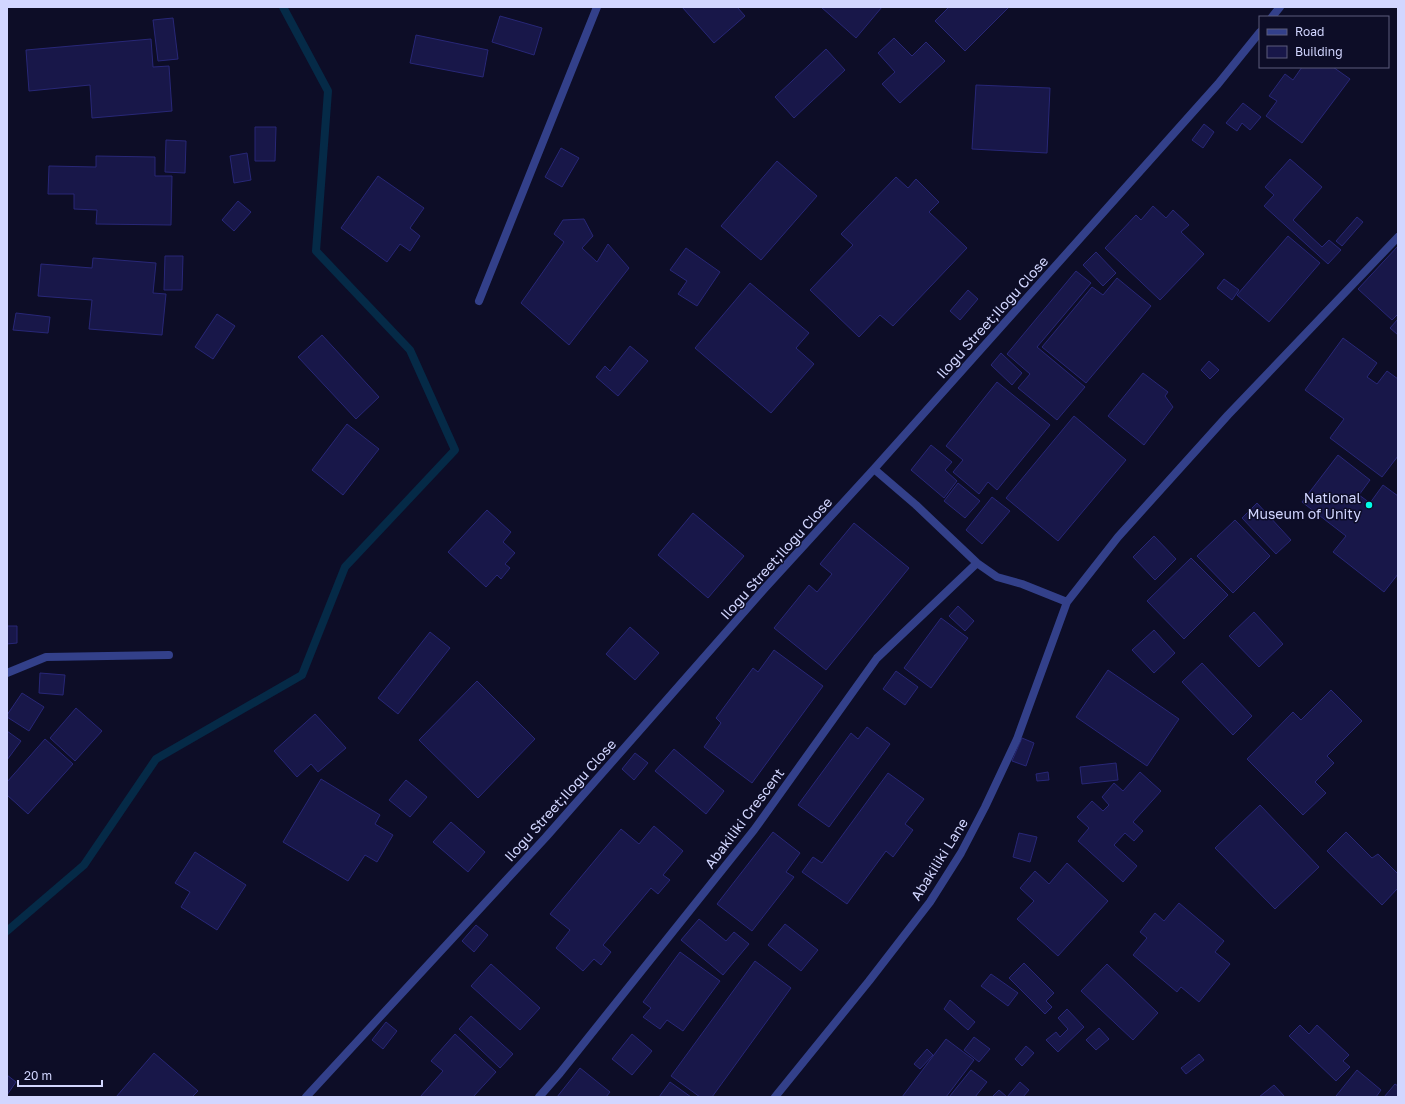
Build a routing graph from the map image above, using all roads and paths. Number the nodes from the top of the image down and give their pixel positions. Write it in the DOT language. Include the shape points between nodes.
graph roads {
  1 [pos="597,7"];
  2 [pos="1280,7"];
  3 [pos="1273,16"];
  4 [pos="1259,33"];
  5 [pos="1398,237"];
  6 [pos="480,301"];
  7 [pos="874,469"];
  8 [pos="977,563"];
  9 [pos="1067,602"];
  10 [pos="168,655"];
  11 [pos="7,673"];
  12 [pos="306,1097"];
  13 [pos="539,1097"];
  14 [pos="775,1097"];
  1 -- 6 [label="street"];
  2 -- 3 [label="street"];
  4 -- 7 [label="street, Ilogu Street;Ilogu Close" via="1218,84"];
  5 -- 9 [label="street, Abakiliki Lane" via="1223,421 1118,537"];
  7 -- 8 [label="street"];
  7 -- 12 [label="street, Ilogu Street;Ilogu Close" via="546,837"];
  8 -- 9 [label="street" via="997,577"];
  8 -- 13 [label="street, Abakiliki Crescent" via="877,658 754,830"];
  9 -- 14 [label="street, Abakiliki Lane" via="1017,739 961,853 930,902"];
  10 -- 11 [label="street" via="46,657"];
}
